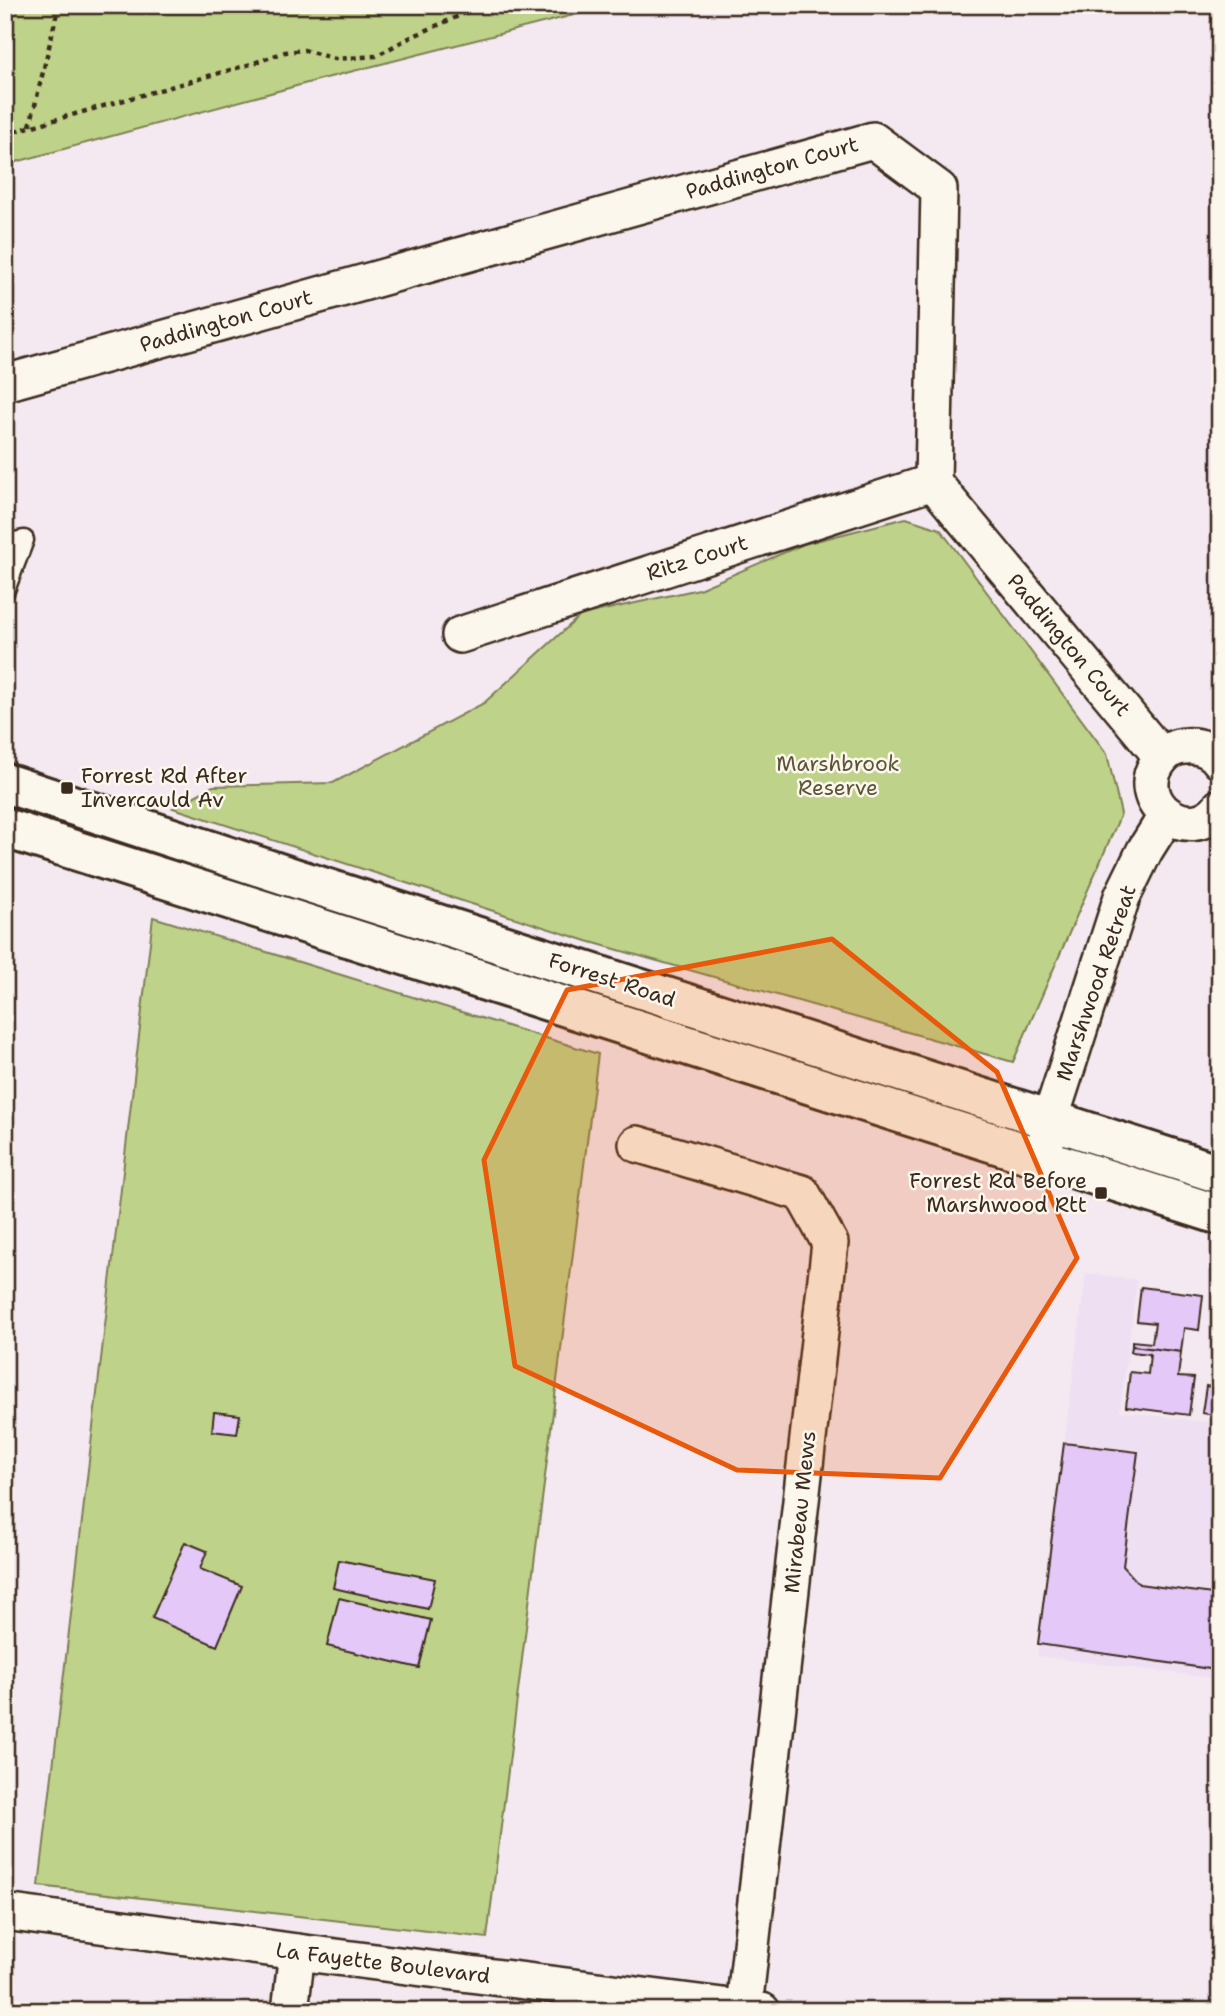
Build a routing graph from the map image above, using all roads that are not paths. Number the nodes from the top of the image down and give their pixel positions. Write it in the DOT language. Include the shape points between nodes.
graph roads {
  1 [pos="5,383"];
  2 [pos="933,482"];
  3 [pos="5,544"];
  4 [pos="5,590"];
  5 [pos="460,635"];
  6 [pos="1219,756"];
  7 [pos="1162,757"];
  8 [pos="5,783"];
  9 [pos="1218,812"];
  10 [pos="1167,815"];
  11 [pos="5,828"];
  12 [pos="1049,1120"];
  13 [pos="637,1144"];
  14 [pos="1043,1159"];
  15 [pos="1220,1174"];
  16 [pos="1220,1215"];
  17 [pos="5,1912"];
  18 [pos="297,1952"];
  19 [pos="753,2010"];
  20 [pos="290,2011"];
  1 -- 2 [label="street, Paddington Court" via="873,140 939,189"];
  2 -- 5 [label="street, Ritz Court"];
  2 -- 7 [label="street, Paddington Court"];
  3 -- 4 [label="lane" via="24,540"];
  6 -- 7 [label="street" via="1183,746"];
  7 -- 10 [label="street" via="1154,767 1152,793"];
  8 -- 12 [label="main road, Forrest Road"];
  9 -- 10 [label="street" via="1192,823"];
  10 -- 12 [label="street, Marshwood Retreat" via="1122,897"];
  11 -- 14 [label="main road, Forrest Road"];
  12 -- 14 [label="street, Marshwood Retreat"];
  12 -- 15 [label="main road, Forrest Road"];
  13 -- 19 [label="street, Mirabeau Mews" via="802,1193 830,1243"];
  14 -- 16 [label="main road, Forrest Road"];
  17 -- 18 [label="street, La Fayette Boulevard"];
  18 -- 19 [label="street, La Fayette Boulevard"];
  18 -- 20 [label="street"];
}
